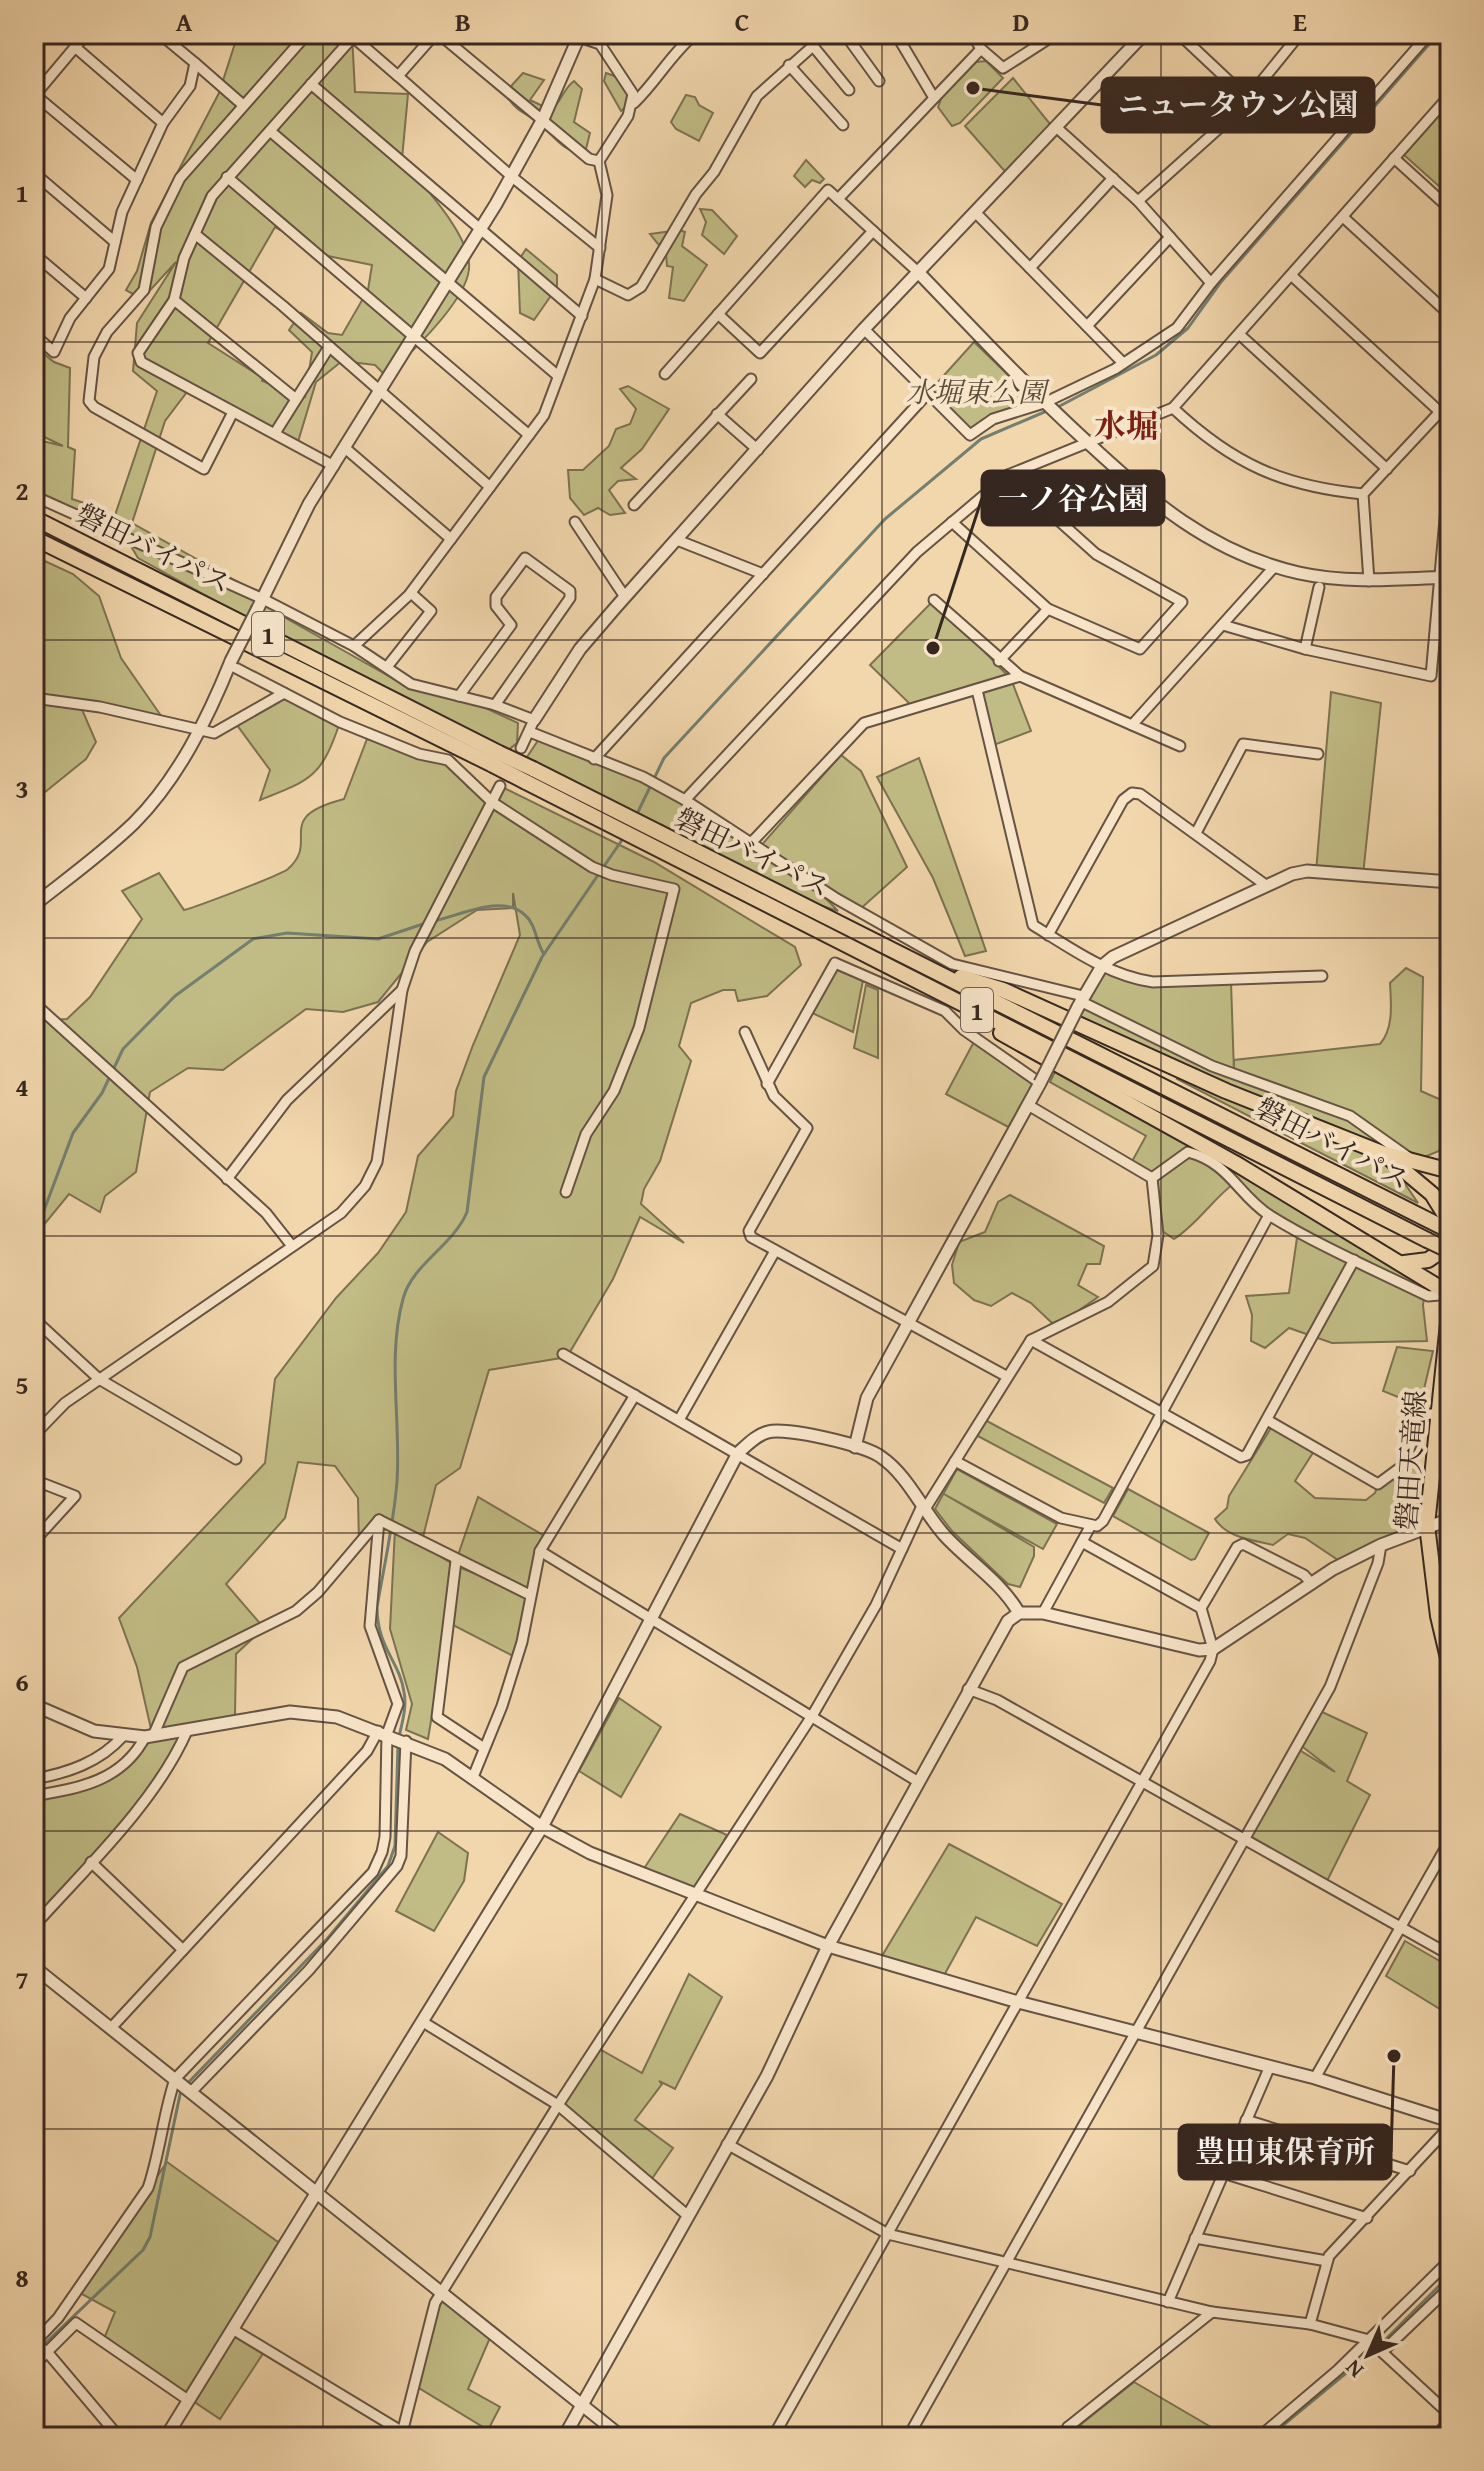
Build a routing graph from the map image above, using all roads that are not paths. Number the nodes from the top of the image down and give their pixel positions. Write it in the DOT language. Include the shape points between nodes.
graph roads {
  1 [pos="86,34"];
  2 [pos="160,34"];
  3 [pos="307,34"];
  4 [pos="437,34"];
  5 [pos="695,34"];
  6 [pos="820,34"];
  7 [pos="845,34"];
  8 [pos="896,34"];
  9 [pos="972,34"];
  10 [pos="1144,34"];
  11 [pos="1179,34"];
  12 [pos="1300,34"];
  13 [pos="1429,34"];
  14 [pos="354,35"];
  15 [pos="579,35"];
  16 [pos="1050,36"];
  17 [pos="813,46"];
  18 [pos="75,47"];
  19 [pos="981,49"];
  20 [pos="195,63"];
  21 [pos="789,65"];
  22 [pos="398,76"];
  23 [pos="879,81"];
  24 [pos="311,84"];
  25 [pos="849,90"];
  26 [pos="34,95"];
  27 [pos="1450,95"];
  28 [pos="934,98"];
  29 [pos="1247,98"];
  30 [pos="634,103"];
  31 [pos="243,105"];
  32 [pos="543,119"];
  33 [pos="163,123"];
  34 [pos="843,125"];
  35 [pos="1056,127"];
  36 [pos="270,131"];
  37 [pos="1394,158"];
  38 [pos="599,161"];
  39 [pos="34,173"];
  40 [pos="511,176"];
  41 [pos="227,177"];
  42 [pos="1113,178"];
  43 [pos="137,180"];
  44 [pos="838,199"];
  45 [pos="1138,201"];
  46 [pos="1450,209"];
  47 [pos="975,212"];
  48 [pos="1343,217"];
  49 [pos="479,229"];
  50 [pos="873,231"];
  51 [pos="195,234"];
  52 [pos="1170,237"];
  53 [pos="115,242"];
  54 [pos="600,248"];
  55 [pos="34,254"];
  56 [pos="1030,268"];
  57 [pos="918,272"];
  58 [pos="1291,275"];
  59 [pos="595,279"];
  60 [pos="447,283"];
  61 [pos="1211,283"];
  62 [pos="86,298"];
  63 [pos="174,300"];
  64 [pos="718,314"];
  65 [pos="1450,315"];
  66 [pos="582,316"];
  67 [pos="1087,326"];
  68 [pos="864,329"];
  69 [pos="1239,334"];
  70 [pos="34,335"];
  71 [pos="414,337"];
  72 [pos="329,347"];
  73 [pos="1123,363"];
  74 [pos="665,374"];
  75 [pos="557,375"];
  76 [pos="751,379"];
  77 [pos="379,392"];
  78 [pos="928,393"];
  79 [pos="296,399"];
  80 [pos="1450,401"];
  81 [pos="1046,404"];
  82 [pos="1173,408"];
  83 [pos="233,412"];
  84 [pos="1440,412"];
  85 [pos="717,414"];
  86 [pos="275,433"];
  87 [pos="529,435"];
  88 [pos="1088,443"];
  89 [pos="345,448"];
  90 [pos="758,450"];
  91 [pos="1450,463"];
  92 [pos="334,466"];
  93 [pos="1387,469"];
  94 [pos="1008,475"];
  95 [pos="490,487"];
  96 [pos="1363,494"];
  97 [pos="34,496"];
  98 [pos="634,505"];
  99 [pos="34,508"];
  100 [pos="34,518"];
  101 [pos="575,522"];
  102 [pos="952,522"];
  103 [pos="34,538"];
  104 [pos="451,539"];
  105 [pos="677,540"];
  106 [pos="34,546"];
  107 [pos="131,566"];
  108 [pos="1275,566"];
  109 [pos="763,574"];
  110 [pos="1446,577"];
  111 [pos="1369,581"];
  112 [pos="127,584"];
  113 [pos="1319,587"];
  114 [pos="411,593"];
  115 [pos="625,597"];
  116 [pos="934,600"];
  117 [pos="261,604"];
  118 [pos="1048,609"];
  119 [pos="1223,625"];
  120 [pos="354,646"];
  121 [pos="1305,649"];
  122 [pos="999,661"];
  123 [pos="230,663"];
  124 [pos="387,667"];
  125 [pos="1020,676"];
  126 [pos="977,690"];
  127 [pos="284,693"];
  128 [pos="459,696"];
  129 [pos="34,698"];
  130 [pos="495,705"];
  131 [pos="1132,725"];
  132 [pos="532,726"];
  133 [pos="200,728"];
  134 [pos="1180,746"];
  135 [pos="521,748"];
  136 [pos="1318,754"];
  137 [pos="496,759"];
  138 [pos="594,759"];
  139 [pos="500,786"];
  140 [pos="685,800"];
  141 [pos="492,802"];
  142 [pos="1196,833"];
  143 [pos="751,843"];
  144 [pos="1450,882"];
  145 [pos="1267,886"];
  146 [pos="34,905"];
  147 [pos="1048,935"];
  148 [pos="1102,966"];
  149 [pos="914,970"];
  150 [pos="1322,976"];
  151 [pos="402,990"];
  152 [pos="1080,1001"];
  153 [pos="34,1003"];
  154 [pos="745,1032"];
  155 [pos="1040,1083"];
  156 [pos="767,1084"];
  157 [pos="1028,1105"];
  158 [pos="1382,1153"];
  159 [pos="1414,1162"];
  160 [pos="1450,1171"];
  161 [pos="1152,1178"];
  162 [pos="227,1179"];
  163 [pos="566,1192"];
  164 [pos="1269,1215"];
  165 [pos="1450,1223"];
  166 [pos="1450,1231"];
  167 [pos="292,1246"];
  168 [pos="1450,1248"];
  169 [pos="775,1251"];
  170 [pos="1354,1260"];
  171 [pos="1401,1263"];
  172 [pos="1450,1294"];
  173 [pos="1450,1304"];
  174 [pos="34,1319"];
  175 [pos="908,1322"];
  176 [pos="1031,1340"];
  177 [pos="563,1354"];
  178 [pos="1006,1376"];
  179 [pos="99,1379"];
  180 [pos="635,1395"];
  181 [pos="1161,1413"];
  182 [pos="1439,1413"];
  183 [pos="679,1420"];
  184 [pos="1267,1420"];
  185 [pos="34,1435"];
  186 [pos="855,1447"];
  187 [pos="738,1453"];
  188 [pos="236,1459"];
  189 [pos="955,1461"];
  190 [pos="34,1480"];
  191 [pos="924,1508"];
  192 [pos="1450,1519"];
  193 [pos="379,1520"];
  194 [pos="1091,1525"];
  195 [pos="1427,1525"];
  196 [pos="34,1541"];
  197 [pos="1082,1542"];
  198 [pos="1381,1545"];
  199 [pos="902,1549"];
  200 [pos="540,1551"];
  201 [pos="456,1561"];
  202 [pos="1312,1584"];
  203 [pos="530,1595"];
  204 [pos="1201,1608"];
  205 [pos="1019,1613"];
  206 [pos="1043,1613"];
  207 [pos="651,1618"];
  208 [pos="1446,1636"];
  209 [pos="1213,1649"];
  210 [pos="1450,1667"];
  211 [pos="968,1689"];
  212 [pos="34,1705"];
  213 [pos="812,1716"];
  214 [pos="187,1731"];
  215 [pos="383,1732"];
  216 [pos="123,1736"];
  217 [pos="149,1737"];
  218 [pos="406,1741"];
  219 [pos="484,1748"];
  220 [pos="473,1777"];
  221 [pos="34,1779"];
  222 [pos="917,1781"];
  223 [pos="1142,1781"];
  224 [pos="34,1796"];
  225 [pos="542,1827"];
  226 [pos="1244,1840"];
  227 [pos="1450,1840"];
  228 [pos="91,1862"];
  229 [pos="697,1895"];
  230 [pos="34,1926"];
  231 [pos="1401,1927"];
  232 [pos="828,1946"];
  233 [pos="183,1950"];
  234 [pos="1450,1955"];
  235 [pos="34,1967"];
  236 [pos="1018,2002"];
  237 [pos="423,2022"];
  238 [pos="111,2028"];
  239 [pos="1137,2032"];
  240 [pos="1270,2066"];
  241 [pos="1315,2078"];
  242 [pos="175,2079"];
  243 [pos="191,2092"];
  244 [pos="558,2105"];
  245 [pos="1246,2120"];
  246 [pos="1450,2124"];
  247 [pos="727,2144"];
  248 [pos="1410,2171"];
  249 [pos="1223,2173"];
  250 [pos="318,2193"];
  251 [pos="687,2215"];
  252 [pos="1367,2218"];
  253 [pos="888,2234"];
  254 [pos="1195,2238"];
  255 [pos="1007,2259"];
  256 [pos="1450,2260"];
  257 [pos="1327,2261"];
  258 [pos="1450,2287"];
  259 [pos="443,2294"];
  260 [pos="1168,2302"];
  261 [pos="1212,2312"];
  262 [pos="1310,2324"];
  263 [pos="234,2330"];
  264 [pos="1369,2340"];
  265 [pos="34,2343"];
  266 [pos="1382,2352"];
  267 [pos="48,2353"];
  268 [pos="34,2365"];
  269 [pos="188,2400"];
  270 [pos="582,2404"];
  271 [pos="1450,2418"];
  272 [pos="1068,2427"];
  273 [pos="405,2435"];
  274 [pos="119,2437"];
  275 [pos="166,2437"];
  276 [pos="564,2437"];
  277 [pos="622,2437"];
  278 [pos="773,2437"];
  279 [pos="908,2437"];
  280 [pos="1062,2437"];
  281 [pos="1086,2437"];
  282 [pos="1259,2437"];
  283 [pos="1435,2437"];
  1 -- 18 [label="street"];
  2 -- 20 [label="street"];
  3 -- 31 [label="street"];
  4 -- 22 [label="street"];
  4 -- 32 [label="street"];
  5 -- 30 [label="street"];
  6 -- 17 [label="street"];
  7 -- 23 [label="street"];
  8 -- 28 [label="street"];
  9 -- 19 [label="street"];
  10 -- 35 [label="street"];
  11 -- 29 [label="street"];
  12 -- 29 [label="street"];
  13 -- 61 [label="street"];
  14 -- 22 [label="street"];
  14 -- 24 [label="street"];
  15 -- 30 [label="street" via="600,44 631,86"];
  15 -- 32 [label="street"];
  16 -- 19 [label="street" via="1003,68"];
  17 -- 21 [label="street"];
  17 -- 25 [label="street"];
  18 -- 26 [label="street"];
  18 -- 33 [label="street"];
  19 -- 28 [label="street"];
  20 -- 31 [label="street"];
  20 -- 33 [label="street" via="190,86"];
  21 -- 34 [label="street"];
  21 -- 59 [label="street" via="757,96 641,287 628,295"];
  22 -- 40 [label="street"];
  24 -- 36 [label="street"];
  24 -- 49 [label="street"];
  26 -- 43 [label="street"];
  27 -- 37 [label="street"];
  28 -- 44 [label="street"];
  29 -- 45 [label="street" via="1219,130"];
  30 -- 38 [label="street"];
  31 -- 83 [label="street" via="180,178 156,227 144,290 107,332 94,357 89,401 204,469"];
  32 -- 38 [label="street" via="589,159"];
  32 -- 40 [label="street"];
  33 -- 43 [label="street"];
  35 -- 42 [label="street"];
  35 -- 47 [label="street"];
  36 -- 41 [label="street"];
  36 -- 60 [label="street"];
  37 -- 46 [label="street"];
  37 -- 48 [label="street"];
  38 -- 54 [label="street" via="607,195"];
  39 -- 53 [label="street"];
  40 -- 49 [label="street"];
  40 -- 54 [label="street"];
  41 -- 51 [label="street"];
  41 -- 71 [label="street"];
  42 -- 45 [label="street"];
  42 -- 56 [label="street"];
  43 -- 53 [label="street"];
  44 -- 50 [label="street"];
  44 -- 64 [label="street" via="828,190"];
  45 -- 52 [label="street"];
  47 -- 56 [label="street"];
  47 -- 57 [label="street"];
  48 -- 58 [label="street"];
  48 -- 65 [label="street"];
  49 -- 60 [label="street"];
  49 -- 66 [label="street"];
  50 -- 57 [label="street"];
  50 -- 64 [label="street" via="760,353"];
  51 -- 63 [label="street"];
  51 -- 72 [label="street"];
  52 -- 61 [label="street"];
  52 -- 67 [label="street"];
  53 -- 62 [label="street" via="109,269"];
  54 -- 59 [label="street"];
  55 -- 62 [label="street"];
  56 -- 67 [label="street"];
  57 -- 68 [label="street"];
  57 -- 81 [label="street"];
  58 -- 69 [label="street"];
  58 -- 84 [label="street"];
  59 -- 66 [label="street"];
  60 -- 71 [label="street"];
  60 -- 75 [label="street"];
  61 -- 73 [label="street" via="1177,328"];
  62 -- 70 [label="street" via="54,352"];
  63 -- 79 [label="street"];
  63 -- 83 [label="street" via="145,339 138,353 141,362"];
  64 -- 74 [label="street"];
  66 -- 75 [label="street"];
  67 -- 73 [label="street"];
  68 -- 78 [label="street"];
  68 -- 90 [label="street"];
  69 -- 82 [label="street"];
  69 -- 93 [label="street"];
  71 -- 77 [label="street"];
  71 -- 87 [label="street"];
  72 -- 77 [label="street"];
  72 -- 79 [label="street"];
  73 -- 81 [label="street"];
  75 -- 87 [label="street" via="544,415"];
  76 -- 85 [label="street"];
  77 -- 89 [label="street"];
  77 -- 95 [label="street"];
  78 -- 81 [label="street" via="970,435 993,419"];
  78 -- 109 [label="street"];
  79 -- 86 [label="street"];
  80 -- 84 [label="street"];
  81 -- 88 [label="street"];
  82 -- 88 [label="street"];
  82 -- 96 [label="street" via="1232,456 1273,477 1316,490"];
  83 -- 86 [label="street"];
  84 -- 93 [label="street"];
  85 -- 90 [label="street"];
  85 -- 98 [label="street"];
  86 -- 92 [label="street"];
  87 -- 95 [label="street"];
  88 -- 94 [label="street"];
  88 -- 108 [label="street" via="1172,517 1217,544"];
  89 -- 92 [label="street"];
  89 -- 104 [label="street"];
  90 -- 105 [label="street"];
  91 -- 110 [label="street"];
  92 -- 117 [label="street" via="309,504"];
  93 -- 96 [label="street"];
  94 -- 102 [label="street"];
  94 -- 118 [label="street" via="1096,554 1182,602 1140,649"];
  95 -- 104 [label="street"];
  96 -- 111 [label="street"];
  97 -- 117 [label="street"];
  99 -- 107 [label="main road"];
  100 -- 107 [label="main road, 磐田バイパス / 1"];
  101 -- 115 [label="street"];
  102 -- 118 [label="street"];
  102 -- 140 [label="street" via="917,552"];
  103 -- 112 [label="main road, 磐田バイパス / 1"];
  104 -- 114 [label="street"];
  105 -- 109 [label="street"];
  105 -- 115 [label="street"];
  106 -- 112 [label="main road"];
  107 -- 137 [label="main road, 磐田バイパス / 1"];
  108 -- 111 [label="street"];
  108 -- 119 [label="street"];
  109 -- 138 [label="street"];
  110 -- 111 [label="street"];
  110 -- 121 [label="street" via="1431,676"];
  112 -- 137 [label="main road, 磐田バイパス / 1"];
  113 -- 121 [label="street"];
  114 -- 120 [label="street"];
  114 -- 124 [label="street" via="431,611"];
  115 -- 132 [label="street" via="580,649"];
  116 -- 122 [label="street"];
  117 -- 120 [label="street"];
  117 -- 123 [label="street, bridge"];
  118 -- 122 [label="street"];
  119 -- 121 [label="street"];
  119 -- 131 [label="street"];
  120 -- 124 [label="street"];
  122 -- 125 [label="street"];
  123 -- 127 [label="street"];
  123 -- 133 [label="street"];
  124 -- 128 [label="street" via="411,684"];
  125 -- 126 [label="street"];
  125 -- 131 [label="street"];
  126 -- 143 [label="street" via="864,723"];
  126 -- 147 [label="street" via="1033,925"];
  127 -- 133 [label="street" via="214,733"];
  127 -- 141 [label="street" via="340,722 448,760"];
  128 -- 130 [label="street"];
  128 -- 130 [label="street" via="511,625 496,606 496,597 525,558 570,591 570,598"];
  129 -- 133 [label="street"];
  130 -- 132 [label="street"];
  131 -- 134 [label="street"];
  132 -- 135 [label="street"];
  132 -- 138 [label="street"];
  133 -- 146 [label="street" via="174,773 135,822"];
  136 -- 142 [label="street" via="1243,744"];
  137 -- 149 [label="main road, 磐田バイパス / 1, bridge"];
  138 -- 140 [label="street"];
  139 -- 141 [label="street"];
  140 -- 143 [label="street"];
  141 -- 151 [label="street" via="415,951"];
  141 -- 163 [label="street" via="592,867 674,889 639,1028 614,1091 586,1134"];
  142 -- 145 [label="street"];
  142 -- 147 [label="street" via="1132,793 1123,800"];
  143 -- 152 [label="street" via="952,964"];
  144 -- 145 [label="street" via="1307,871"];
  145 -- 148 [label="street"];
  147 -- 148 [label="street"];
  148 -- 150 [label="street" via="1153,982"];
  148 -- 152 [label="street"];
  149 -- 158 [label="main road" via="1003,990 1226,1091"];
  149 -- 166 [label="main road, 磐田バイパス / 1"];
  149 -- 168 [label="main road, 磐田バイパス / 1, bridge"];
  149 -- 171 [label="main road, 1" via="964,1013 1150,1114"];
  151 -- 162 [label="street" via="287,1100"];
  151 -- 167 [label="street" via="377,1162 365,1186 341,1213"];
  152 -- 155 [label="street, bridge"];
  152 -- 159 [label="street" via="1212,1066 1350,1116"];
  153 -- 162 [label="street"];
  154 -- 156 [label="street"];
  155 -- 156 [label="street" via="945,1011 835,963"];
  155 -- 157 [label="street"];
  156 -- 169 [label="street" via="807,1128 749,1231"];
  157 -- 161 [label="street"];
  157 -- 175 [label="street"];
  158 -- 159 [label="main road"];
  158 -- 165 [label="main road" via="1432,1194"];
  159 -- 160 [label="main road"];
  161 -- 164 [label="street" via="1188,1152 1202,1156 1232,1176"];
  161 -- 176 [label="street" via="1158,1235 1153,1266 1108,1302"];
  162 -- 167 [label="street" via="266,1213"];
  164 -- 170 [label="street"];
  164 -- 181 [label="street"];
  167 -- 179 [label="street"];
  168 -- 171 [label="main road" via="1428,1260"];
  169 -- 175 [label="street"];
  169 -- 183 [label="street"];
  170 -- 172 [label="street" via="1428,1296"];
  170 -- 184 [label="street"];
  171 -- 172 [label="main road, 1"];
  173 -- 182 [label="main road, 磐田天竜線"];
  174 -- 179 [label="street"];
  175 -- 178 [label="street"];
  175 -- 186 [label="street" via="867,1398"];
  176 -- 178 [label="street"];
  176 -- 181 [label="street"];
  177 -- 180 [label="street"];
  178 -- 189 [label="street"];
  179 -- 185 [label="street" via="65,1403"];
  179 -- 188 [label="street"];
  180 -- 183 [label="street"];
  180 -- 200 [label="street"];
  181 -- 184 [label="street" via="1241,1457"];
  181 -- 194 [label="street" via="1103,1521"];
  182 -- 184 [label="street" via="1424,1415 1401,1467 1378,1484"];
  182 -- 195 [label="main road, 磐田天竜線"];
  183 -- 187 [label="street"];
  186 -- 187 [label="street" via="769,1431"];
  186 -- 191 [label="street" via="883,1458"];
  187 -- 199 [label="street"];
  187 -- 207 [label="street"];
  189 -- 191 [label="street"];
  189 -- 194 [label="street" via="1061,1518"];
  190 -- 196 [label="street" via="75,1496"];
  191 -- 199 [label="street"];
  191 -- 205 [label="street" via="946,1537 1006,1591"];
  192 -- 195 [label="street"];
  193 -- 201 [label="street"];
  193 -- 215 [label="street" via="370,1626 398,1704"];
  193 -- 217 [label="street" via="296,1611 183,1667"];
  194 -- 197 [label="street"];
  195 -- 198 [label="street"];
  195 -- 208 [label="main road, 磐田天竜線"];
  197 -- 204 [label="street"];
  197 -- 206 [label="street"];
  198 -- 202 [label="street"];
  198 -- 226 [label="street" via="1330,1687"];
  199 -- 213 [label="street"];
  200 -- 203 [label="street"];
  200 -- 207 [label="street"];
  201 -- 203 [label="street"];
  201 -- 219 [label="street" via="437,1717"];
  202 -- 204 [label="street" via="1243,1544"];
  202 -- 209 [label="street"];
  203 -- 219 [label="street" via="522,1642"];
  204 -- 209 [label="street"];
  205 -- 206 [label="street"];
  205 -- 211 [label="street" via="996,1637"];
  206 -- 209 [label="street"];
  207 -- 213 [label="street"];
  207 -- 225 [label="street"];
  208 -- 210 [label="main road, 磐田天竜線"];
  209 -- 223 [label="street"];
  211 -- 222 [label="street"];
  211 -- 223 [label="street"];
  212 -- 216 [label="street" via="94,1731"];
  213 -- 222 [label="street"];
  213 -- 229 [label="street"];
  214 -- 215 [label="street" via="290,1712 337,1717"];
  214 -- 217 [label="street"];
  214 -- 228 [label="street" via="158,1781"];
  215 -- 218 [label="street"];
  215 -- 233 [label="street"];
  215 -- 242 [label="street" via="385,1837 373,1872"];
  216 -- 217 [label="street"];
  216 -- 221 [label="street" via="97,1759"];
  217 -- 224 [label="street" via="115,1775"];
  218 -- 220 [label="street"];
  218 -- 243 [label="street" via="397,1866 309,1970"];
  219 -- 220 [label="street"];
  220 -- 225 [label="street"];
  222 -- 232 [label="street"];
  223 -- 226 [label="street"];
  223 -- 236 [label="street"];
  225 -- 229 [label="street" via="614,1863"];
  225 -- 237 [label="street"];
  226 -- 231 [label="street"];
  226 -- 239 [label="street"];
  227 -- 231 [label="street"];
  228 -- 230 [label="street"];
  228 -- 233 [label="street"];
  229 -- 232 [label="street"];
  229 -- 244 [label="street"];
  231 -- 234 [label="street"];
  231 -- 241 [label="street"];
  232 -- 236 [label="street"];
  232 -- 247 [label="street" via="767,2076"];
  233 -- 238 [label="street"];
  235 -- 238 [label="street"];
  236 -- 239 [label="street"];
  236 -- 253 [label="street"];
  237 -- 244 [label="street"];
  237 -- 250 [label="street"];
  238 -- 242 [label="street"];
  239 -- 240 [label="street"];
  239 -- 255 [label="street"];
  240 -- 241 [label="street"];
  240 -- 245 [label="street"];
  241 -- 246 [label="street"];
  242 -- 243 [label="street"];
  242 -- 265 [label="street" via="148,2188 58,2318"];
  243 -- 250 [label="street"];
  244 -- 251 [label="street"];
  244 -- 259 [label="street"];
  245 -- 248 [label="street"];
  245 -- 249 [label="street"];
  246 -- 248 [label="street"];
  247 -- 251 [label="street"];
  247 -- 253 [label="street"];
  248 -- 252 [label="street"];
  249 -- 252 [label="street"];
  249 -- 254 [label="street"];
  250 -- 259 [label="street"];
  250 -- 263 [label="street"];
  251 -- 270 [label="street"];
  252 -- 257 [label="street"];
  253 -- 255 [label="street"];
  253 -- 278 [label="street"];
  254 -- 257 [label="street"];
  254 -- 260 [label="street"];
  255 -- 260 [label="street"];
  255 -- 279 [label="street"];
  256 -- 264 [label="street"];
  257 -- 262 [label="street"];
  258 -- 266 [label="street"];
  259 -- 270 [label="street"];
  259 -- 273 [label="street" via="435,2303"];
  260 -- 261 [label="street"];
  261 -- 262 [label="street"];
  261 -- 272 [label="street"];
  262 -- 264 [label="street"];
  263 -- 269 [label="street"];
  263 -- 273 [label="street"];
  264 -- 266 [label="street"];
  264 -- 282 [label="street"];
  265 -- 267 [label="street"];
  266 -- 271 [label="street"];
  267 -- 268 [label="street"];
  267 -- 269 [label="street" via="76,2323"];
  267 -- 274 [label="street"];
  269 -- 275 [label="street"];
  270 -- 276 [label="street"];
  270 -- 277 [label="street"];
  271 -- 283 [label="street"];
  272 -- 280 [label="street"];
  272 -- 281 [label="street"];
}
